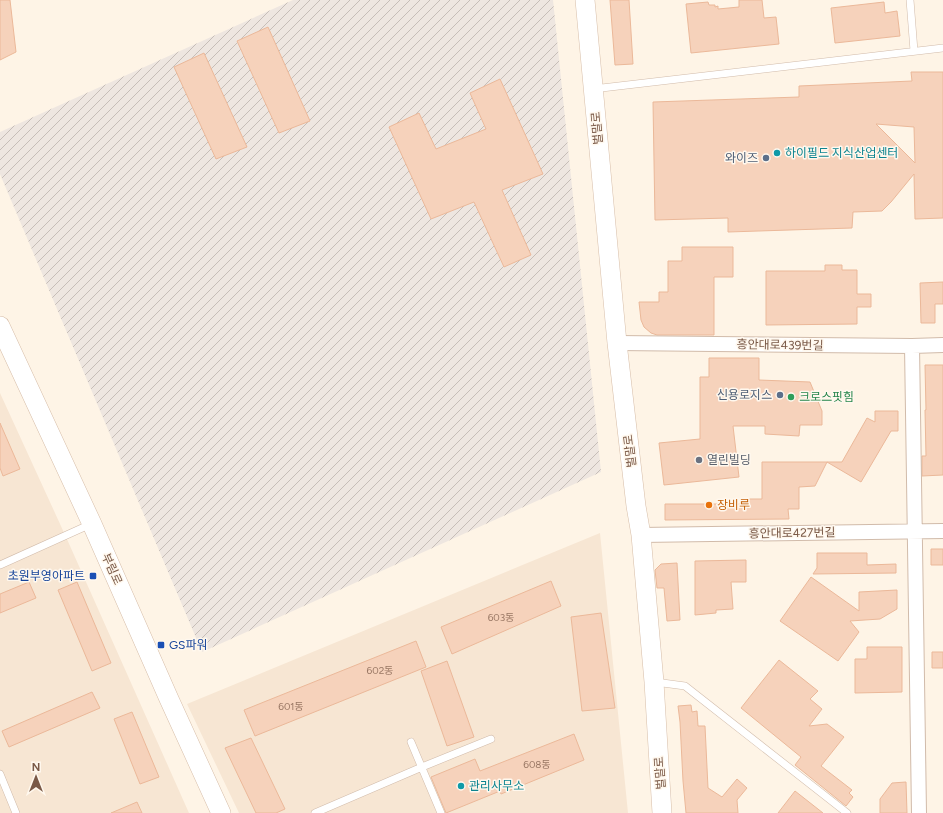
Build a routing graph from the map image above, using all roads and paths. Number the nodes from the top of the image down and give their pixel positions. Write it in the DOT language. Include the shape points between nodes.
graph roads {
  1 [pos="585,0"];
  2 [pos="910,0"];
  3 [pos="943,48"];
  4 [pos="914,51"];
  5 [pos="593,88"];
  6 [pos="0,326"];
  7 [pos="617,343"];
  8 [pos="943,345"];
  9 [pos="912,346"];
  10 [pos="92,524"];
  11 [pos="915,531"];
  12 [pos="943,531"];
  13 [pos="641,535"];
  14 [pos="0,565"];
  15 [pos="654,682"];
  16 [pos="491,739"];
  17 [pos="412,742"];
  18 [pos="422,767"];
  19 [pos="0,774"];
  20 [pos="16,813"];
  21 [pos="221,813"];
  22 [pos="315,813"];
  23 [pos="441,813"];
  24 [pos="662,813"];
  25 [pos="847,813"];
  26 [pos="919,813"];
  1 -- 5 [label="street, 벌말로"];
  2 -- 4 [label="lane"];
  3 -- 4 [label="lane"];
  4 -- 5 [label="lane"];
  5 -- 7 [label="street, 벌말로"];
  6 -- 10 [label="street, 부림로"];
  7 -- 9 [label="street, 흥안대로439번길"];
  7 -- 13 [label="street, 벌말로"];
  8 -- 9 [label="street, 흥안대로439번길"];
  9 -- 11 [label="street"];
  10 -- 14 [label="lane"];
  10 -- 21 [label="street, 부림로"];
  11 -- 12 [label="street, 흥안대로427번길"];
  11 -- 13 [label="street, 흥안대로427번길"];
  11 -- 26 [label="street"];
  13 -- 15 [label="street, 벌말로"];
  15 -- 24 [label="street, 벌말로"];
  15 -- 25 [label="lane" via="685,686"];
  16 -- 18 [label="lane"];
  17 -- 18 [label="lane"];
  18 -- 22 [label="lane"];
  18 -- 23 [label="lane"];
  19 -- 20 [label="lane"];
}
